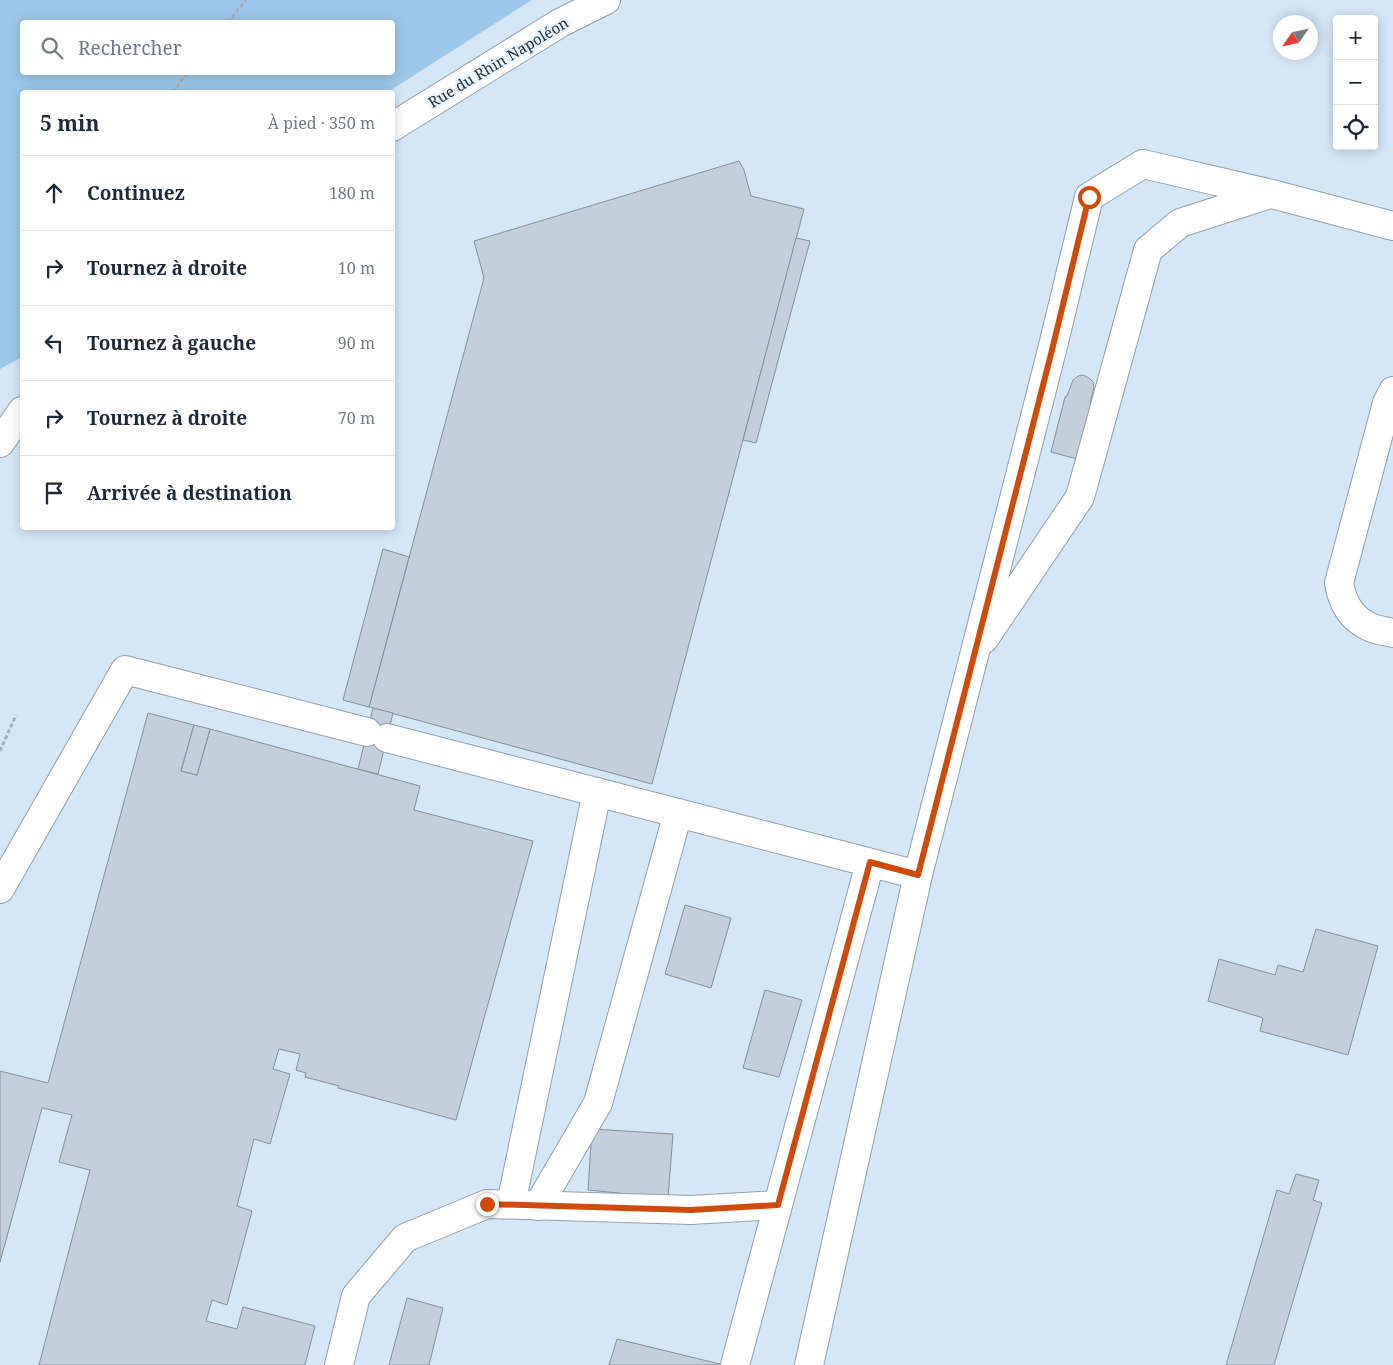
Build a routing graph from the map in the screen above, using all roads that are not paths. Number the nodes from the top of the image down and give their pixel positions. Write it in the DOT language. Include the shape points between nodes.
graph roads {
  1 [pos="606,0"];
  2 [pos="395,125"];
  3 [pos="1272,194"];
  4 [pos="1393,226"];
  5 [pos="1393,390"];
  6 [pos="20,414"];
  7 [pos="0,443"];
  8 [pos="1393,633"];
  9 [pos="973,656"];
  10 [pos="597,792"];
  11 [pos="678,813"];
  12 [pos="870,862"];
  13 [pos="918,875"];
  14 [pos="0,889"];
  15 [pos="511,1204"];
  16 [pos="778,1205"];
  17 [pos="538,1206"];
  18 [pos="339,1365"];
  19 [pos="735,1365"];
  20 [pos="809,1365"];
  1 -- 2 [label="main road, Rue du Rhin Napoléon" via="560,23"];
  3 -- 4 [label="main road"];
  3 -- 9 [label="main road" via="1180,223 1148,250 1080,497"];
  3 -- 9 [label="main road" via="1143,164 1089,197"];
  5 -- 8 [label="main road" via="1339,583 1342,598 1351,613 1366,626"];
  6 -- 7 [label="main road"];
  9 -- 13 [label="main road"];
  10 -- 11 [label="main road"];
  10 -- 14 [label="main road" via="125,670"];
  10 -- 15 [label="main road"];
  11 -- 12 [label="main road"];
  11 -- 17 [label="main road" via="598,1103"];
  12 -- 13 [label="main road"];
  12 -- 16 [label="main road"];
  13 -- 20 [label="main road"];
  15 -- 17 [label="main road"];
  15 -- 18 [label="main road" via="487,1204 405,1238 356,1296"];
  16 -- 17 [label="main road" via="691,1210"];
  16 -- 19 [label="main road"];
}
